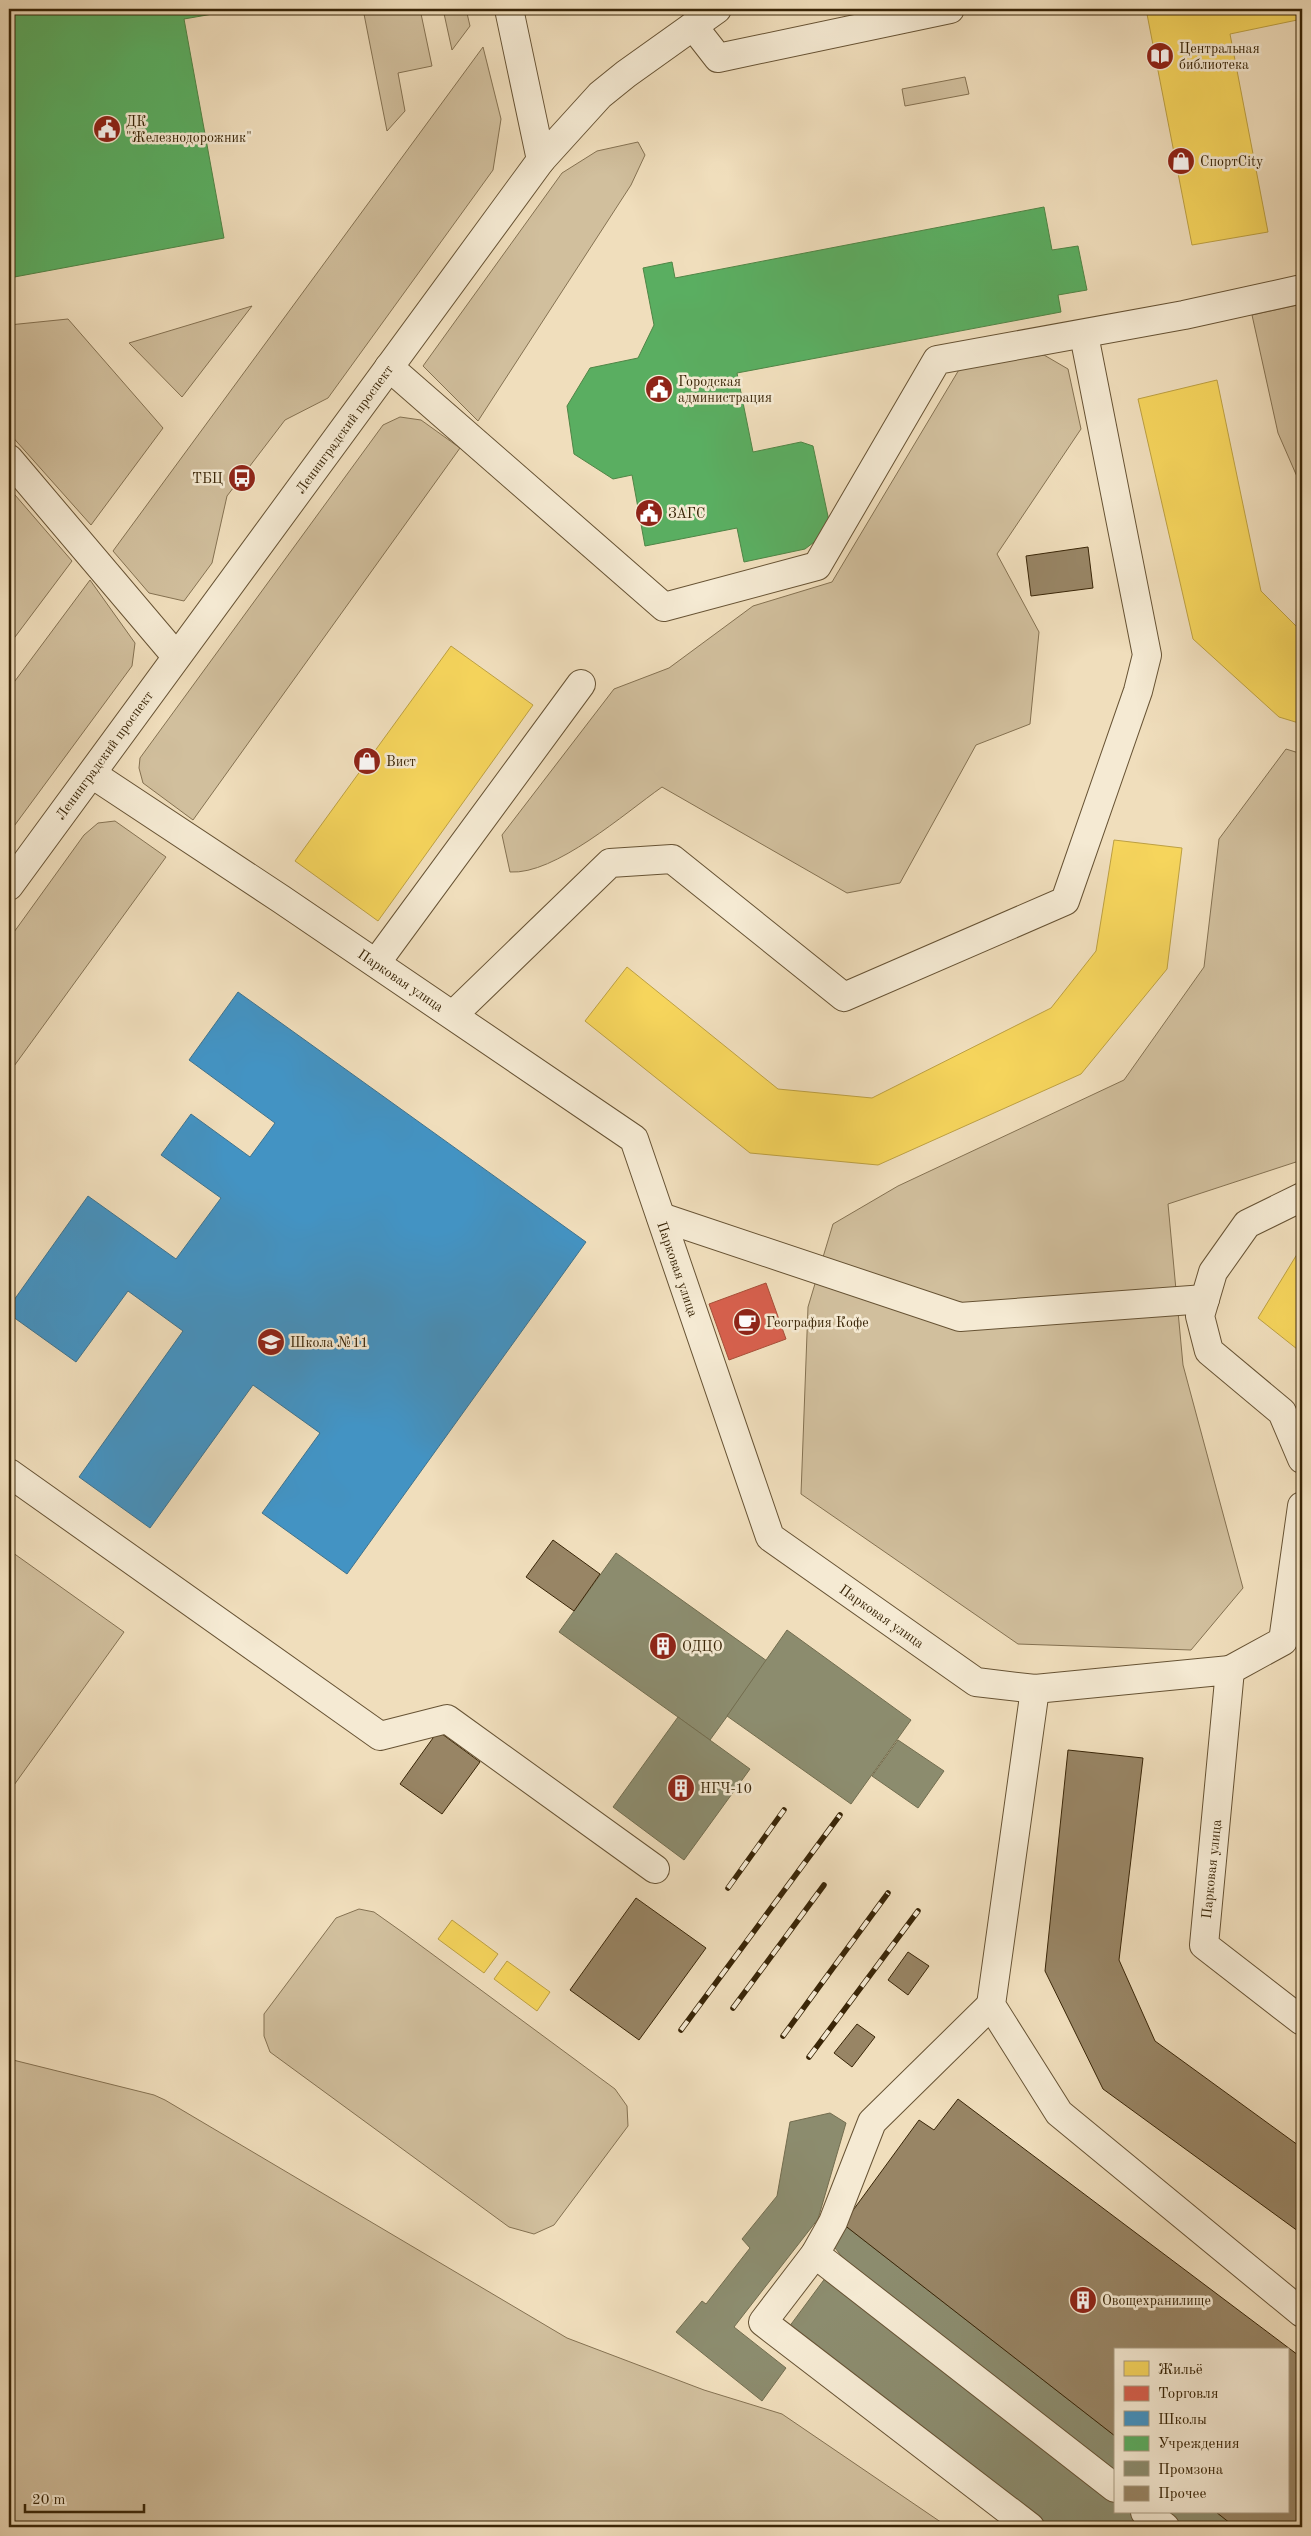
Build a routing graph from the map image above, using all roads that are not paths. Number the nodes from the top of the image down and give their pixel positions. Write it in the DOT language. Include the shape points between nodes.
graph roads {
  1 [pos="509,9"];
  2 [pos="718,9"];
  3 [pos="950,9"];
  4 [pos="693,26"];
  5 [pos="540,160"];
  6 [pos="1302,289"];
  7 [pos="1084,335"];
  8 [pos="389,367"];
  9 [pos="9,459"];
  10 [pos="176,656"];
  11 [pos="581,684"];
  12 [pos="92,774"];
  13 [pos="9,886"];
  14 [pos="376,963"];
  15 [pos="453,1015"];
  16 [pos="1302,1197"];
  17 [pos="661,1217"];
  18 [pos="1204,1299"];
  19 [pos="1302,1459"];
  20 [pos="9,1473"];
  21 [pos="1302,1506"];
  22 [pos="1230,1670"];
  23 [pos="1035,1689"];
  24 [pos="655,1869"];
  25 [pos="991,2004"];
  26 [pos="1302,2021"];
  27 [pos="815,2254"];
  28 [pos="1302,2313"];
  29 [pos="1114,2487"];
  30 [pos="1148,2514"];
  31 [pos="1030,2527"];
  32 [pos="1164,2527"];
  1 -- 5 [label="street"];
  2 -- 4 [label="street, Ленинградский проспект"];
  3 -- 4 [label="street" via="718,58"];
  4 -- 5 [label="street, Ленинградский проспект" via="600,95"];
  5 -- 8 [label="street, Ленинградский проспект"];
  6 -- 7 [label="street"];
  7 -- 8 [label="street" via="938,360 817,566 664,607"];
  7 -- 15 [label="street" via="1146,655 1138,691 1064,900 844,997 672,859 610,863"];
  8 -- 10 [label="street, Ленинградский проспект"];
  9 -- 10 [label="street"];
  10 -- 12 [label="street, Ленинградский проспект"];
  11 -- 14 [label="street"];
  12 -- 13 [label="street, Ленинградский проспект"];
  12 -- 14 [label="street, Парковая улица"];
  14 -- 15 [label="street, Парковая улица"];
  15 -- 17 [label="street, Парковая улица" via="634,1139"];
  16 -- 18 [label="street" via="1247,1224 1213,1272"];
  17 -- 18 [label="street" via="960,1317"];
  17 -- 23 [label="street, Парковая улица" via="770,1537 976,1682"];
  18 -- 19 [label="street" via="1200,1316 1209,1351 1282,1412"];
  20 -- 24 [label="street" via="380,1736 447,1718"];
  21 -- 22 [label="street, Парковая улица" via="1283,1642"];
  22 -- 23 [label="street, Парковая улица"];
  22 -- 26 [label="street, Парковая улица" via="1204,1944"];
  23 -- 25 [label="street"];
  25 -- 27 [label="street" via="872,2122 833,2222"];
  25 -- 28 [label="street" via="1059,2113"];
  27 -- 29 [label="street"];
  27 -- 31 [label="street" via="763,2322"];
  30 -- 32 [label="street"];
}
